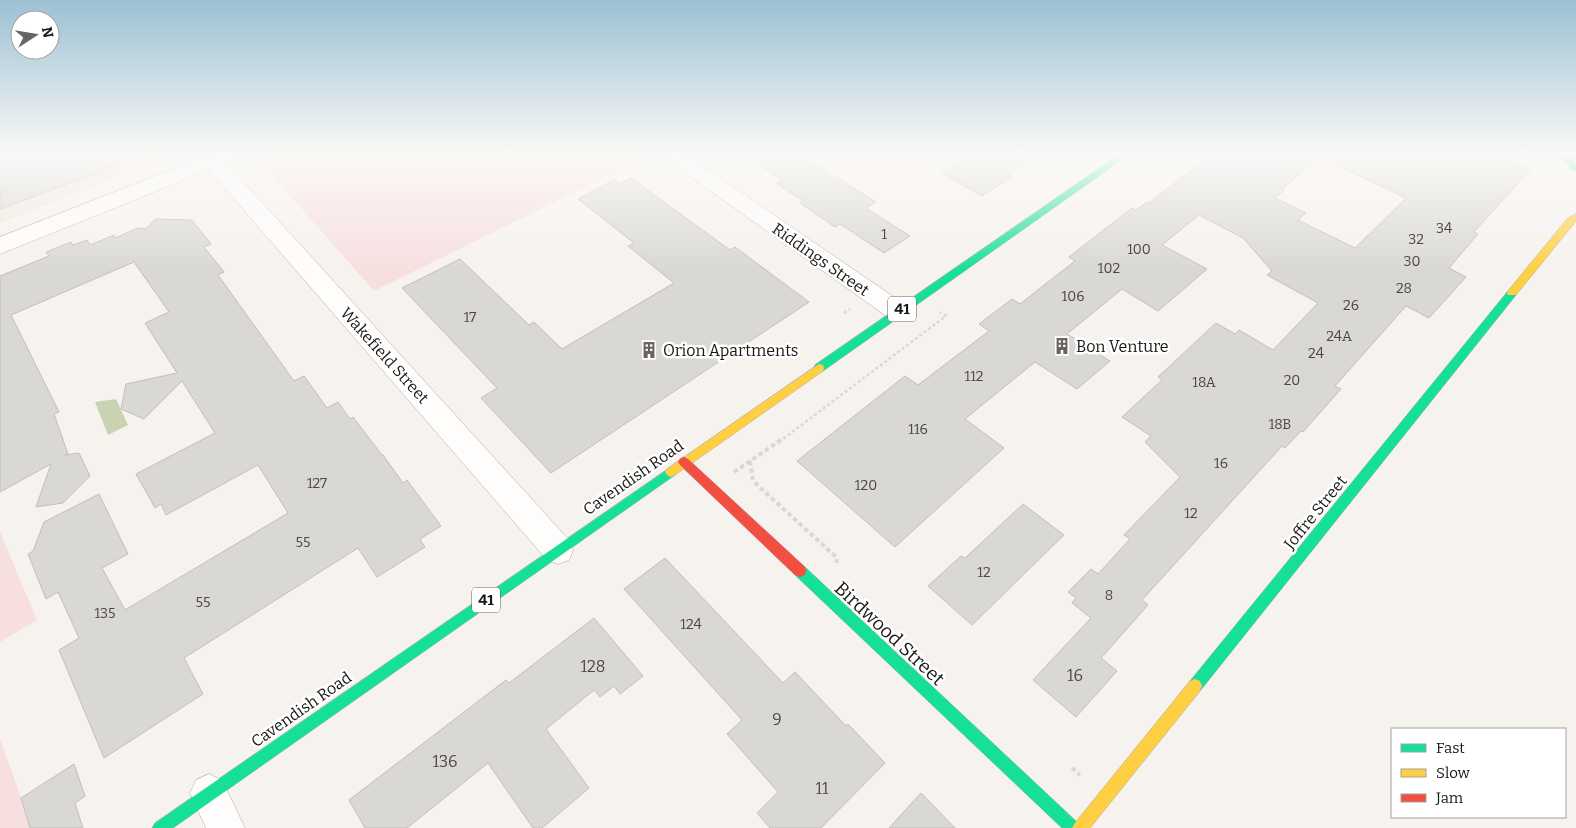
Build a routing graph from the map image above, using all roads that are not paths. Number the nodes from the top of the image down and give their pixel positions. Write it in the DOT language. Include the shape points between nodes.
graph roads {
  1 [pos="134,193"];
  2 [pos="251,193"];
  3 [pos="727,193"];
  4 [pos="1070,193"];
  5 [pos="1576,217"];
  6 [pos="0,246"];
  7 [pos="898,312"];
  8 [pos="684,462"];
  9 [pos="558,550"];
  10 [pos="209,793"];
  11 [pos="160,828"];
  12 [pos="226,828"];
  13 [pos="1073,828"];
  14 [pos="1080,828"];
  1 -- 6 [label="street"];
  2 -- 9 [label="street, Wakefield Street"];
  3 -- 7 [label="street, Riddings Street"];
  4 -- 7 [label="street, Cavendish Road / 41"];
  5 -- 14 [label="street, Joffre Street"];
  7 -- 8 [label="street, Cavendish Road / 41"];
  8 -- 9 [label="street, Cavendish Road / 41"];
  8 -- 13 [label="street, Birdwood Street"];
  9 -- 10 [label="street, Cavendish Road / 41"];
  10 -- 11 [label="street, Cavendish Road / 41"];
  10 -- 12 [label="street"];
}
